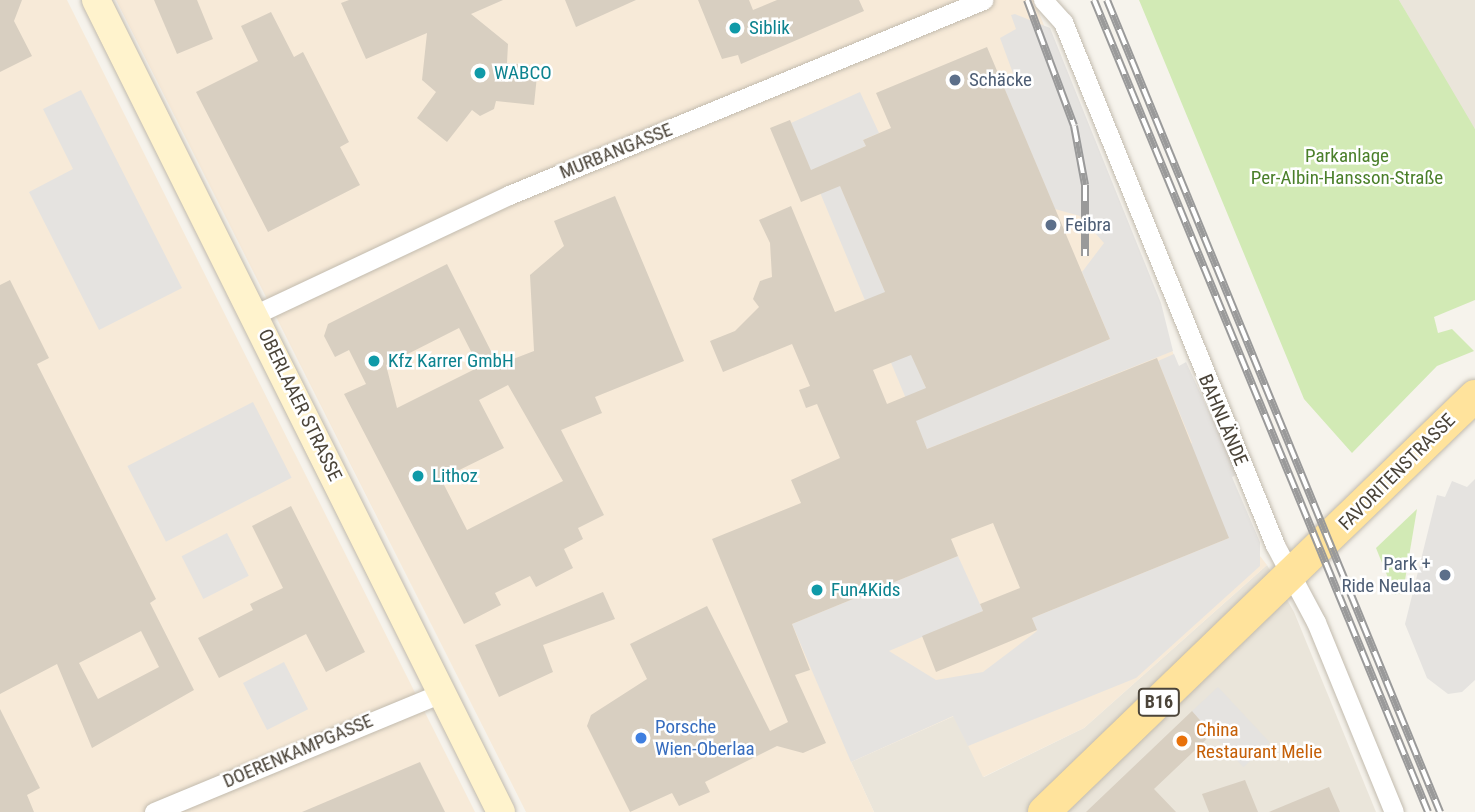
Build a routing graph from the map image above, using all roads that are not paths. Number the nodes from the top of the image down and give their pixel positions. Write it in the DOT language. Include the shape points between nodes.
graph roads {
  1 [pos="96,0"];
  2 [pos="983,0"];
  3 [pos="1043,0"];
  4 [pos="256,314"];
  5 [pos="1475,396"];
  6 [pos="1292,575"];
  7 [pos="441,693"];
  8 [pos="154,812"];
  9 [pos="501,812"];
  10 [pos="1044,812"];
  11 [pos="1394,812"];
  1 -- 4 [label="main road, OBERLAAER STRASSE"];
  2 -- 4 [label="street, MURBANGASSE" via="509,194"];
  3 -- 6 [label="street, BAHNLÄNDE" via="1063,22 1185,328 1275,545"];
  4 -- 7 [label="main road, OBERLAAER STRASSE"];
  5 -- 6 [label="main road, FAVORITENSTRASSE / B16"];
  6 -- 10 [label="main road, B16"];
  6 -- 11 [label="street, BAHNLÄNDE"];
  7 -- 8 [label="street, DOERENKAMPGASSE"];
  7 -- 9 [label="main road, OBERLAAER STRASSE"];
}
